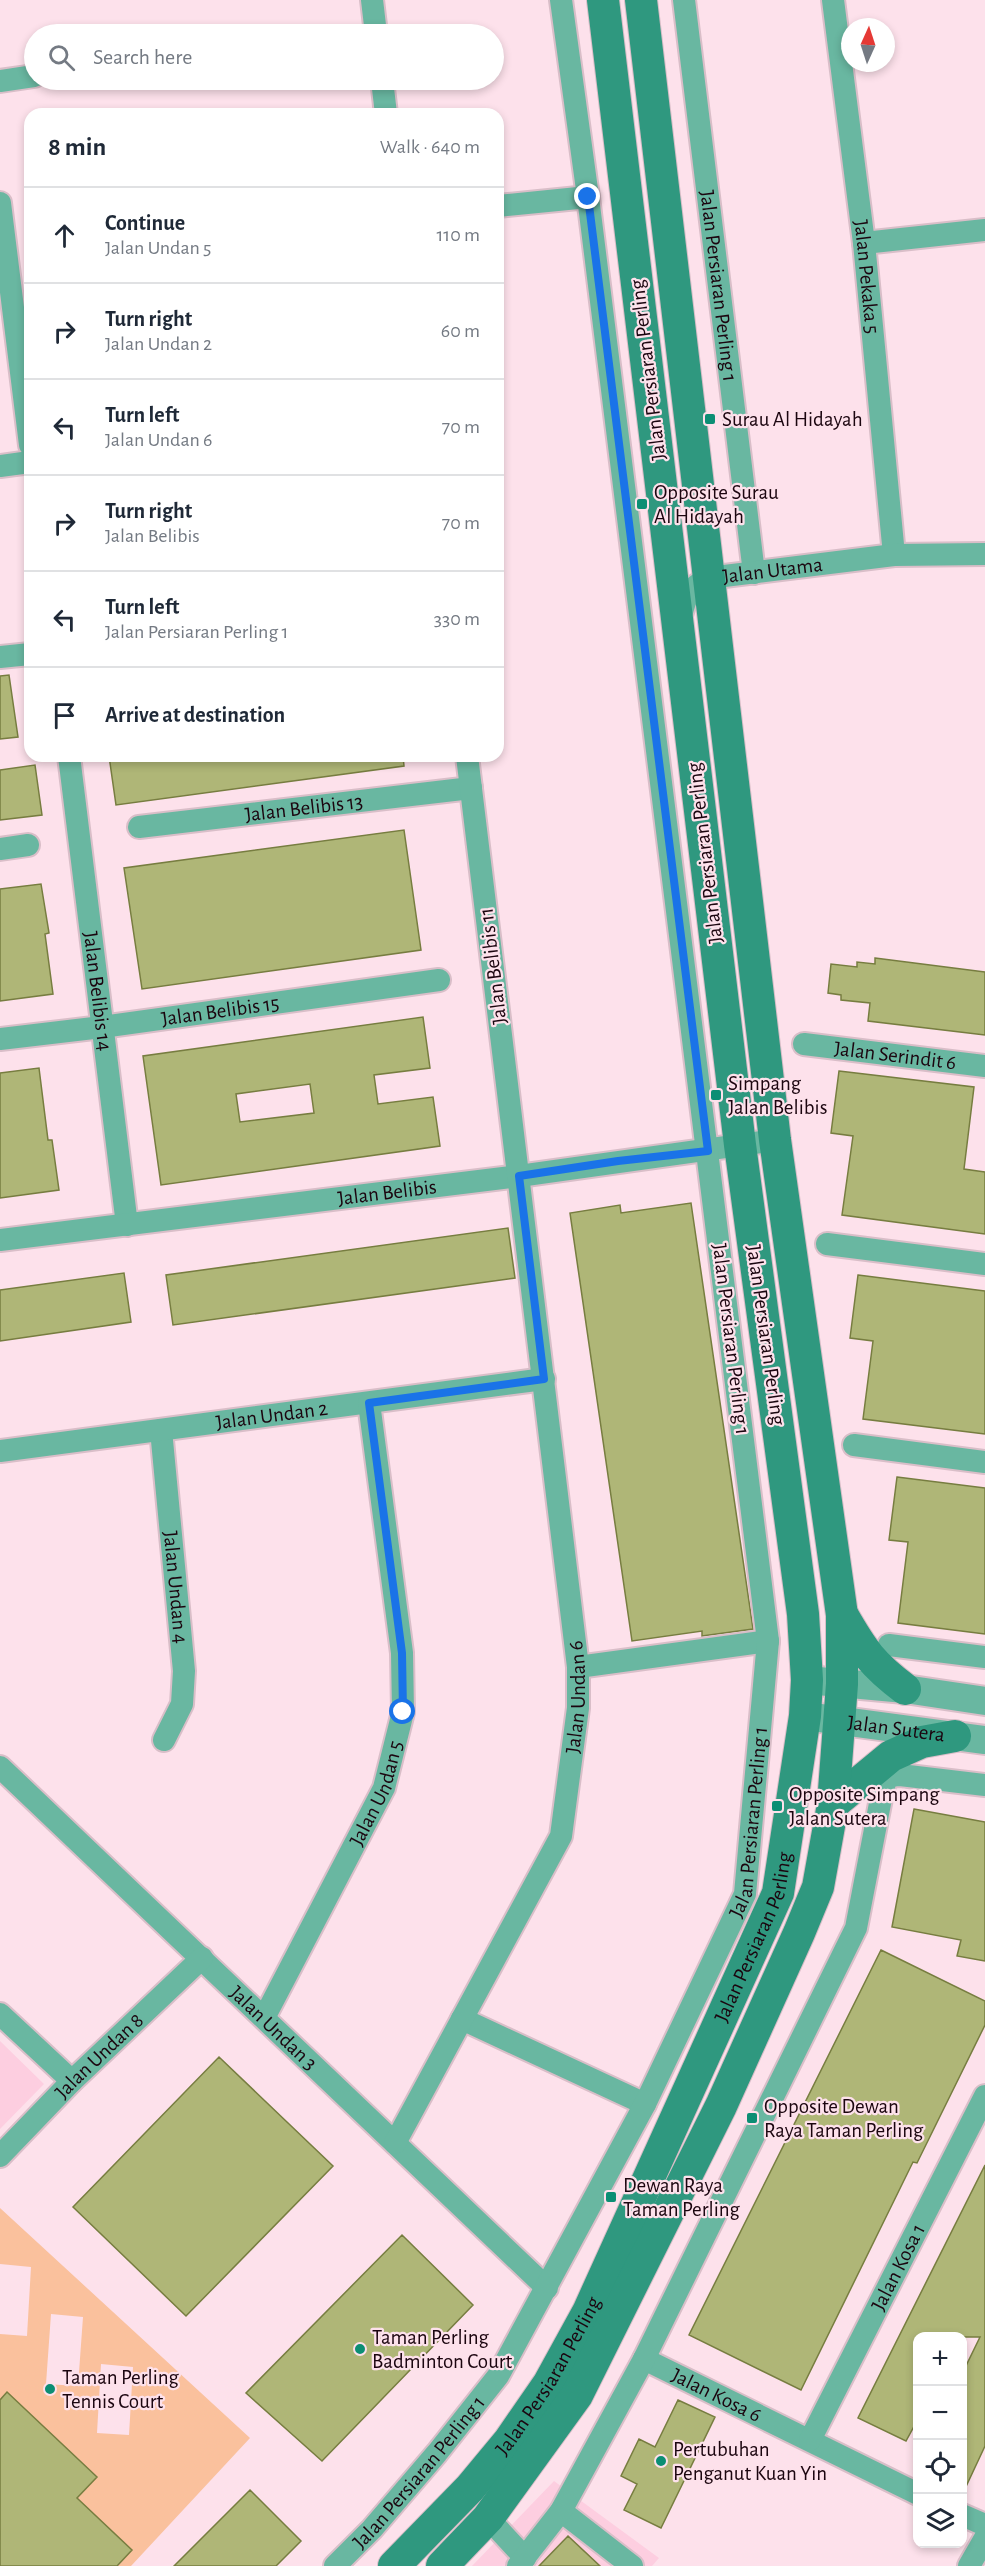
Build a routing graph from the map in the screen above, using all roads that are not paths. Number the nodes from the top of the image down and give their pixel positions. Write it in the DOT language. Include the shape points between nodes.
graph roads {
  1 [pos="372,0"];
  2 [pos="561,0"];
  3 [pos="603,0"];
  4 [pos="641,0"];
  5 [pos="684,0"];
  6 [pos="833,0"];
  7 [pos="375,24"];
  8 [pos="24,77"];
  9 [pos="0,81"];
  10 [pos="383,90"];
  11 [pos="385,108"];
  12 [pos="588,197"];
  13 [pos="0,203"];
  14 [pos="504,205"];
  15 [pos="985,230"];
  16 [pos="864,243"];
  17 [pos="13,276"];
  18 [pos="24,385"];
  19 [pos="24,463"];
  20 [pos="0,466"];
  21 [pos="985,554"];
  22 [pos="894,555"];
  23 [pos="754,573"];
  24 [pos="708,578"];
  25 [pos="678,623"];
  26 [pos="24,655"];
  27 [pos="0,657"];
  28 [pos="70,762"];
  29 [pos="468,762"];
  30 [pos="471,788"];
  31 [pos="139,827"];
  32 [pos="28,845"];
  33 [pos="0,849"];
  34 [pos="439,980"];
  35 [pos="102,1027"];
  36 [pos="0,1039"];
  37 [pos="804,1044"];
  38 [pos="985,1066"];
  39 [pos="775,1140"];
  40 [pos="740,1145"];
  41 [pos="708,1151"];
  42 [pos="519,1176"];
  43 [pos="127,1225"];
  44 [pos="0,1240"];
  45 [pos="827,1244"];
  46 [pos="985,1264"];
  47 [pos="544,1379"];
  48 [pos="369,1403"];
  49 [pos="161,1430"];
  50 [pos="854,1445"];
  51 [pos="0,1451"];
  52 [pos="985,1462"];
  53 [pos="842,1615"];
  54 [pos="768,1641"];
  55 [pos="890,1645"];
  56 [pos="985,1657"];
  57 [pos="578,1667"];
  58 [pos="807,1680"];
  59 [pos="842,1684"];
  60 [pos="905,1689"];
  61 [pos="985,1701"];
  62 [pos="805,1716"];
  63 [pos="838,1720"];
  64 [pos="970,1738"];
  65 [pos="164,1740"];
  66 [pos="0,1767"];
  67 [pos="985,1785"];
  68 [pos="833,1804"];
  69 [pos="202,1958"];
  70 [pos="0,2014"];
  71 [pos="264,2018"];
  72 [pos="462,2019"];
  73 [pos="72,2082"];
  74 [pos="985,2096"];
  75 [pos="645,2104"];
  76 [pos="395,2143"];
  77 [pos="0,2156"];
  78 [pos="547,2288"];
  79 [pos="644,2359"];
  80 [pos="810,2440"];
  81 [pos="913,2492"];
  82 [pos="561,2511"];
  83 [pos="967,2517"];
  84 [pos="488,2518"];
  85 [pos="985,2525"];
  86 [pos="985,2538"];
  87 [pos="522,2562"];
  88 [pos="335,2566"];
  89 [pos="394,2566"];
  90 [pos="442,2566"];
  91 [pos="632,2566"];
  92 [pos="969,2566"];
  1 -- 7 [label="street"];
  2 -- 12 [label="street, Jalan Persiaran Perling 1"];
  3 -- 25 [label="main road, Jalan Persiaran Perling"];
  4 -- 24 [label="main road, Jalan Persiaran Perling"];
  5 -- 23 [label="street, Jalan Persiaran Perling 1"];
  6 -- 16 [label="street, Jalan Pekaka 5"];
  8 -- 9 [label="street"];
  10 -- 11 [label="street"];
  12 -- 14 [label="street"];
  12 -- 41 [label="street, Jalan Persiaran Perling 1"];
  13 -- 17 [label="street"];
  15 -- 16 [label="street"];
  16 -- 22 [label="street, Jalan Pekaka 5"];
  17 -- 18 [label="street"];
  19 -- 20 [label="street"];
  21 -- 22 [label="street, Jalan Utama"];
  22 -- 23 [label="street, Jalan Utama"];
  23 -- 24 [label="street, Jalan Utama"];
  24 -- 25 [label="street, Jalan Utama" via="694,585 686,597"];
  24 -- 39 [label="main road, Jalan Persiaran Perling"];
  25 -- 40 [label="main road, Jalan Persiaran Perling"];
  26 -- 27 [label="street"];
  28 -- 35 [label="street, Jalan Belibis 14"];
  29 -- 30 [label="street, Jalan Belibis 11"];
  30 -- 31 [label="street, Jalan Belibis 13"];
  30 -- 42 [label="street, Jalan Belibis 11"];
  32 -- 33 [label="street"];
  34 -- 35 [label="street, Jalan Belibis 15"];
  35 -- 36 [label="street, Jalan Belibis 15"];
  35 -- 43 [label="street, Jalan Belibis 14"];
  37 -- 38 [label="street, Jalan Serindit 6"];
  39 -- 40 [label="street, Jalan Belibis"];
  39 -- 53 [label="main road, Jalan Persiaran Perling"];
  40 -- 41 [label="street, Jalan Belibis"];
  40 -- 58 [label="main road, Jalan Persiaran Perling" via="803,1614"];
  41 -- 42 [label="street, Jalan Belibis"];
  41 -- 54 [label="street, Jalan Persiaran Perling 1"];
  42 -- 43 [label="street, Jalan Belibis"];
  42 -- 47 [label="street, Jalan Undan 6"];
  43 -- 44 [label="street, Jalan Belibis"];
  45 -- 46 [label="street"];
  47 -- 48 [label="street, Jalan Undan 2"];
  47 -- 57 [label="street, Jalan Undan 6"];
  48 -- 49 [label="street, Jalan Undan 2"];
  48 -- 71 [label="street, Jalan Undan 5" via="402,1653 403,1712 384,1788"];
  49 -- 51 [label="street, Jalan Undan 2"];
  49 -- 65 [label="street, Jalan Undan 4" via="184,1671 182,1704"];
  50 -- 52 [label="street"];
  53 -- 59 [label="main road, Jalan Persiaran Perling"];
  53 -- 60 [label="main road" via="862,1650"];
  54 -- 57 [label="street"];
  54 -- 75 [label="street, Jalan Persiaran Perling 1" via="745,1894"];
  55 -- 56 [label="street"];
  57 -- 72 [label="street, Jalan Undan 6" via="578,1708 561,1836"];
  58 -- 59 [label="street, Jalan Sutera"];
  58 -- 62 [label="main road, Jalan Persiaran Perling"];
  59 -- 60 [label="street, Jalan Sutera"];
  59 -- 63 [label="main road, Jalan Persiaran Perling"];
  60 -- 61 [label="street, Jalan Sutera"];
  62 -- 63 [label="street, Jalan Sutera"];
  62 -- 89 [label="main road, Jalan Persiaran Perling" via="778,1893 588,2312 549,2383 509,2441 470,2488"];
  63 -- 64 [label="street, Jalan Sutera"];
  63 -- 68 [label="main road, Jalan Persiaran Perling"];
  64 -- 68 [label="main road" via="922,1742 891,1756"];
  66 -- 69 [label="street, Jalan Undan 3"];
  67 -- 79 [label="street" via="900,1774 888,1776 856,1928"];
  68 -- 84 [label="main road, Jalan Persiaran Perling" via="818,1887 721,2106 577,2395"];
  69 -- 71 [label="street, Jalan Undan 3"];
  69 -- 73 [label="street, Jalan Undan 8"];
  70 -- 73 [label="street"];
  71 -- 76 [label="street, Jalan Undan 3"];
  72 -- 75 [label="street"];
  72 -- 76 [label="street, Jalan Undan 6"];
  73 -- 77 [label="street, Jalan Undan 8"];
  74 -- 80 [label="street, Jalan Kosa 1"];
  75 -- 78 [label="street, Jalan Persiaran Perling 1"];
  76 -- 78 [label="street, Jalan Undan 3"];
  78 -- 88 [label="street, Jalan Persiaran Perling 1" via="498,2376 372,2529"];
  79 -- 80 [label="street, Jalan Kosa 6"];
  79 -- 82 [label="street"];
  80 -- 81 [label="street, Jalan Kosa 6"];
  82 -- 87 [label="street"];
  82 -- 91 [label="street"];
  83 -- 85 [label="street"];
  84 -- 87 [label="street"];
  84 -- 90 [label="main road, Jalan Persiaran Perling"];
  86 -- 92 [label="street"];
}
